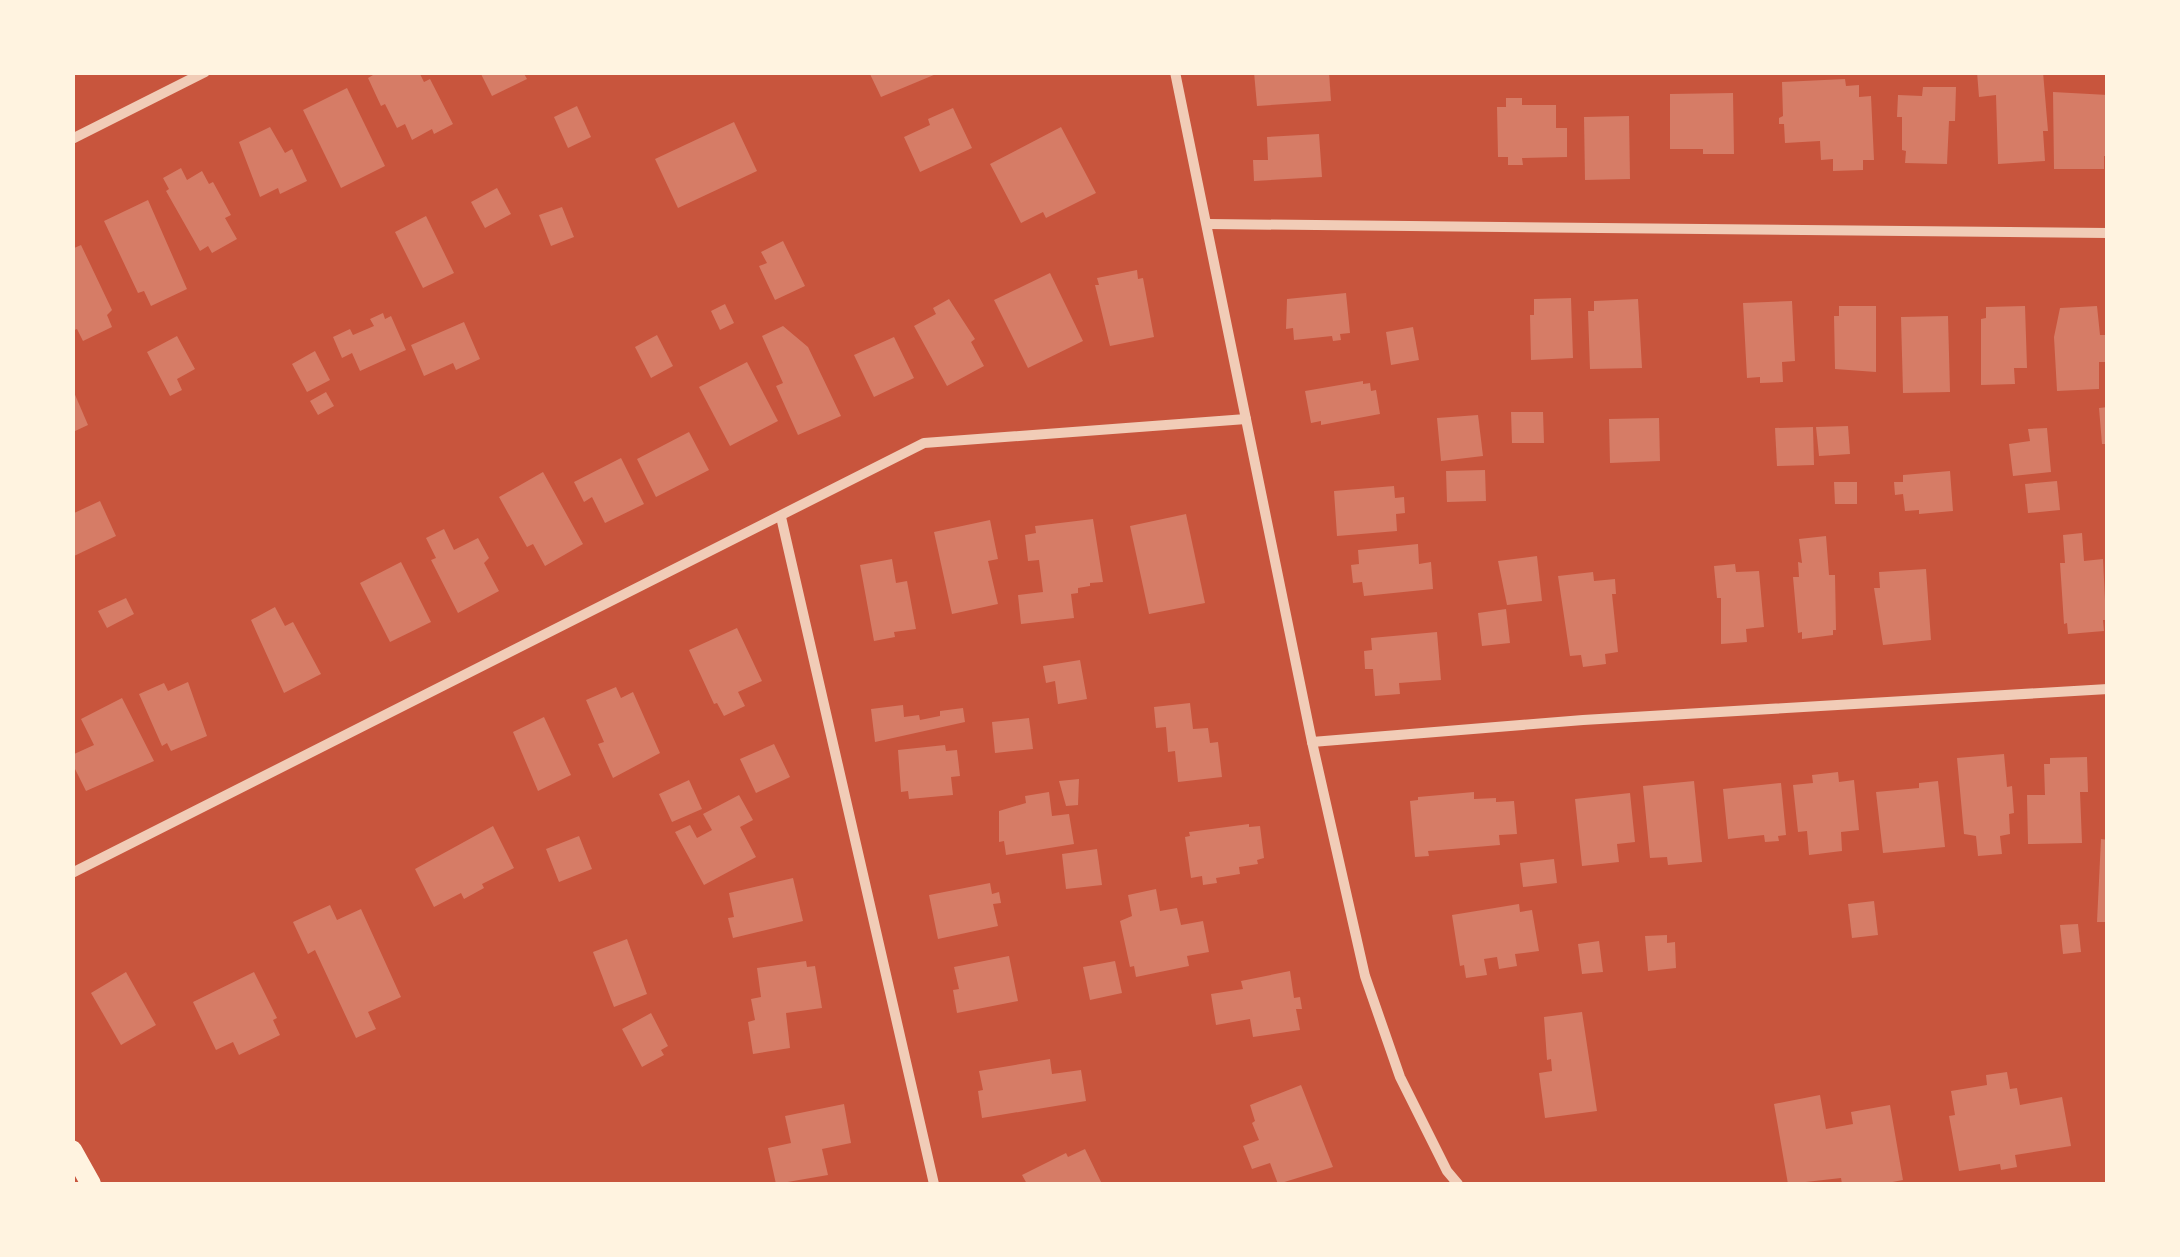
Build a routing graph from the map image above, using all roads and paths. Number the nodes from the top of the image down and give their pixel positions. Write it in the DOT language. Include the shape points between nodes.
graph roads {
  1 [pos="205,72"];
  2 [pos="1174,72"];
  3 [pos="72,139"];
  4 [pos="1208,224"];
  5 [pos="2108,233"];
  6 [pos="1246,419"];
  7 [pos="781,518"];
  8 [pos="2108,689"];
  9 [pos="1312,742"];
  10 [pos="72,873"];
  11 [pos="72,1150"];
  12 [pos="91,1184"];
  13 [pos="934,1184"];
  14 [pos="1458,1184"];
  1 -- 3 [label="street"];
  2 -- 4 [label="street"];
  4 -- 5 [label="street"];
  4 -- 6 [label="street"];
  6 -- 7 [label="street" via="924,443"];
  6 -- 9 [label="street"];
  7 -- 10 [label="street"];
  7 -- 13 [label="street"];
  8 -- 9 [label="street"];
  9 -- 14 [label="street" via="1364,976 1400,1077"];
  11 -- 12 [label="main road"];
}
